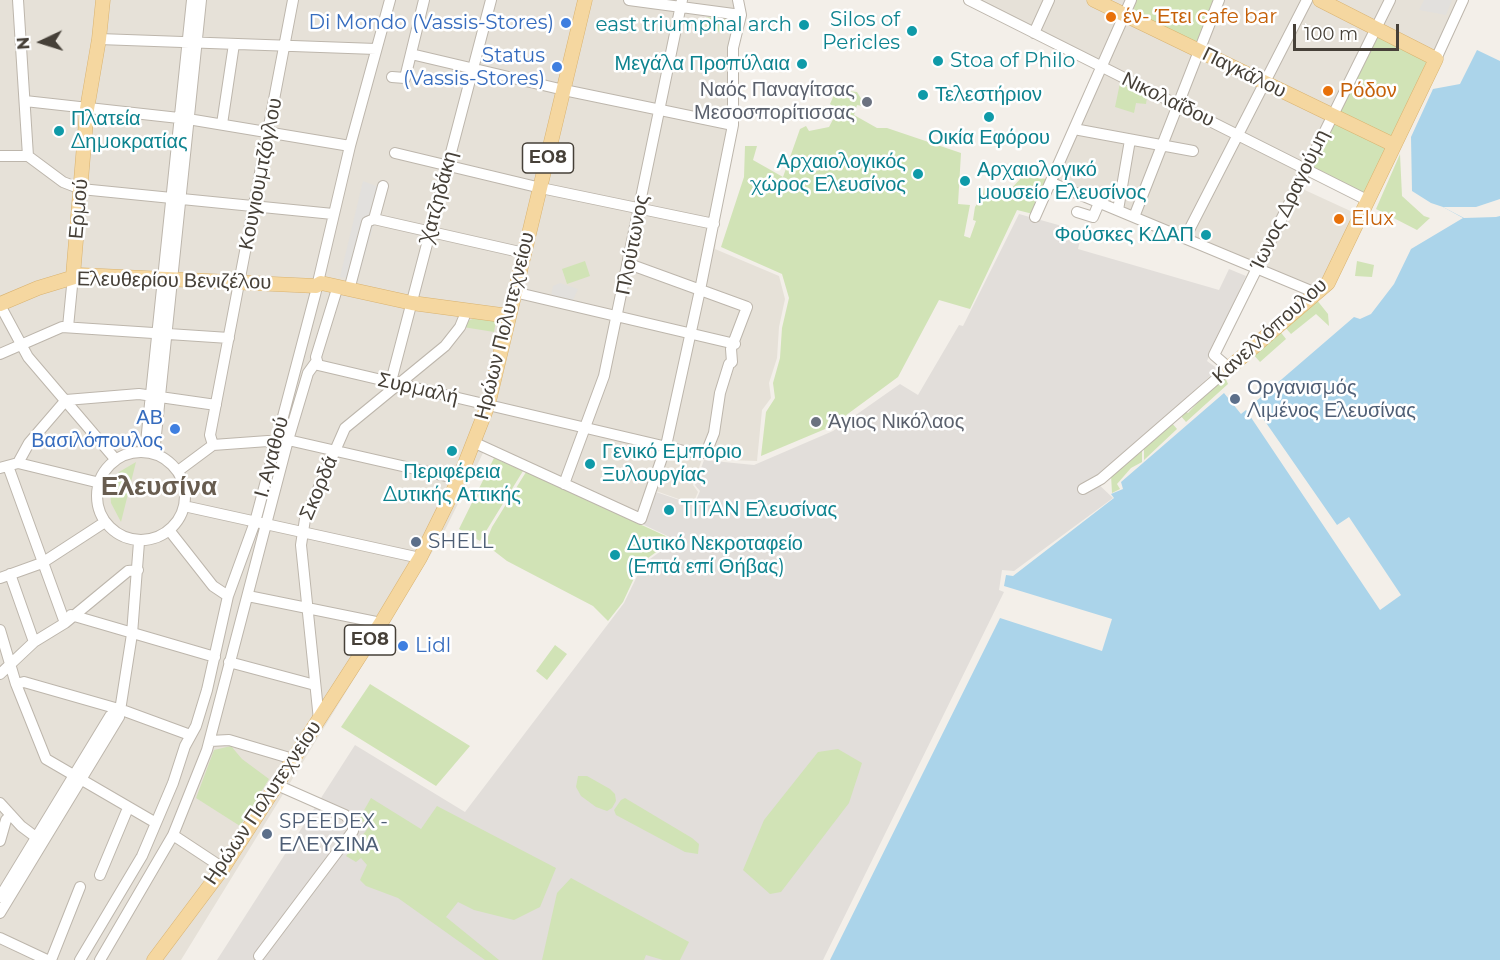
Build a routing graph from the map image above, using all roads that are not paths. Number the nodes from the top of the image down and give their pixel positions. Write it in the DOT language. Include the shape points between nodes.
graph roads {
  1 [pos="18,0"];
  2 [pos="103,0"];
  3 [pos="192,0"];
  4 [pos="201,0"];
  5 [pos="293,0"];
  6 [pos="390,0"];
  7 [pos="424,0"];
  8 [pos="491,0"];
  9 [pos="585,0"];
  10 [pos="629,0"];
  11 [pos="738,0"];
  12 [pos="969,0"];
  13 [pos="1049,0"];
  14 [pos="1094,0"];
  15 [pos="1131,0"];
  16 [pos="1219,0"];
  17 [pos="1307,0"];
  18 [pos="1320,0"];
  19 [pos="1390,0"];
  20 [pos="1463,0"];
  21 [pos="682,4"];
  22 [pos="741,15"];
  23 [pos="1124,16"];
  24 [pos="1376,28"];
  25 [pos="1034,33"];
  26 [pos="99,39"];
  27 [pos="192,43"];
  28 [pos="234,44"];
  29 [pos="285,46"];
  30 [pos="376,49"];
  31 [pos="1200,51"];
  32 [pos="411,54"];
  33 [pos="1436,59"];
  34 [pos="1101,67"];
  35 [pos="474,69"];
  36 [pos="392,77"];
  37 [pos="1266,84"];
  38 [pos="564,90"];
  39 [pos="26,101"];
  40 [pos="1179,106"];
  41 [pos="87,109"];
  42 [pos="660,111"];
  43 [pos="1333,115"];
  44 [pos="184,118"];
  45 [pos="222,124"];
  46 [pos="733,125"];
  47 [pos="1074,129"];
  48 [pos="269,132"];
  49 [pos="1239,135"];
  50 [pos="1130,140"];
  51 [pos="1394,145"];
  52 [pos="350,146"];
  53 [pos="1163,146"];
  54 [pos="1193,151"];
  55 [pos="395,153"];
  56 [pos="0,156"];
  57 [pos="28,156"];
  58 [pos="447,166"];
  59 [pos="1305,170"];
  60 [pos="1052,183"];
  61 [pos="383,186"];
  62 [pos="541,188"];
  63 [pos="81,189"];
  64 [pos="177,198"];
  65 [pos="1367,200"];
  66 [pos="1099,203"];
  67 [pos="255,207"];
  68 [pos="639,208"];
  69 [pos="1118,210"];
  70 [pos="1077,213"];
  71 [pos="333,214"];
  72 [pos="1035,217"];
  73 [pos="1134,217"];
  74 [pos="374,219"];
  75 [pos="714,224"];
  76 [pos="430,232"];
  77 [pos="1185,238"];
  78 [pos="524,253"];
  79 [pos="629,264"];
  80 [pos="1257,268"];
  81 [pos="73,276"];
  82 [pos="168,278"];
  83 [pos="240,282"];
  84 [pos="316,286"];
  85 [pos="343,289"];
  86 [pos="700,290"];
  87 [pos="514,292"];
  88 [pos="1316,293"];
  89 [pos="412,303"];
  90 [pos="0,304"];
  91 [pos="467,310"];
  92 [pos="509,316"];
  93 [pos="619,318"];
  94 [pos="68,327"];
  95 [pos="162,334"];
  96 [pos="690,335"];
  97 [pos="229,338"];
  98 [pos="735,344"];
  99 [pos="20,345"];
  100 [pos="0,354"];
  101 [pos="316,362"];
  102 [pos="1229,368"];
  103 [pos="395,383"];
  104 [pos="156,395"];
  105 [pos="66,400"];
  106 [pos="216,405"];
  107 [pos="488,405"];
  108 [pos="345,428"];
  109 [pos="586,428"];
  110 [pos="288,440"];
  111 [pos="473,442"];
  112 [pos="213,445"];
  113 [pos="666,446"];
  114 [pos="275,447"];
  115 [pos="322,449"];
  116 [pos="334,452"];
  117 [pos="150,453"];
  118 [pos="116,460"];
  119 [pos="9,466"];
  120 [pos="177,471"];
  121 [pos="459,478"];
  122 [pos="100,483"];
  123 [pos="564,484"];
  124 [pos="1083,489"];
  125 [pos="184,506"];
  126 [pos="105,522"];
  127 [pos="255,522"];
  128 [pos="267,525"];
  129 [pos="169,530"];
  130 [pos="301,531"];
  131 [pos="139,542"];
  132 [pos="420,558"];
  133 [pos="42,562"];
  134 [pos="138,570"];
  135 [pos="5,576"];
  136 [pos="228,596"];
  137 [pos="248,596"];
  138 [pos="309,609"];
  139 [pos="68,619"];
  140 [pos="381,623"];
  141 [pos="0,630"];
  142 [pos="132,634"];
  143 [pos="34,642"];
  144 [pos="215,657"];
  145 [pos="229,662"];
  146 [pos="12,664"];
  147 [pos="0,674"];
  148 [pos="16,684"];
  149 [pos="315,685"];
  150 [pos="122,710"];
  151 [pos="319,720"];
  152 [pos="190,735"];
  153 [pos="210,741"];
  154 [pos="293,759"];
  155 [pos="77,778"];
  156 [pos="277,785"];
  157 [pos="0,803"];
  158 [pos="128,808"];
  159 [pos="10,815"];
  160 [pos="156,823"];
  161 [pos="173,835"];
  162 [pos="41,840"];
  163 [pos="0,841"];
  164 [pos="223,868"];
  165 [pos="100,874"];
  166 [pos="80,887"];
  167 [pos="0,897"];
  168 [pos="0,913"];
  169 [pos="0,938"];
  170 [pos="31,956"];
  171 [pos="259,956"];
  172 [pos="49,960"];
  173 [pos="80,960"];
  174 [pos="100,960"];
  175 [pos="154,960"];
  1 -- 39 [label="street"];
  2 -- 26 [label="main road, Ερμού"];
  3 -- 27 [label="street"];
  4 -- 27 [label="street"];
  5 -- 29 [label="street, Κουγιουμτζόγλου"];
  6 -- 30 [label="street, Ι. Αγαθού"];
  7 -- 32 [label="street"];
  8 -- 35 [label="street, Χατζηδάκη"];
  9 -- 38 [label="main road, Ηρώων Πολυτεχνείου / ΕΟ8"];
  10 -- 21 [label="street"];
  11 -- 22 [label="street"];
  12 -- 25 [label="street, Νικολαΐδου"];
  13 -- 25 [label="street"];
  14 -- 23 [label="main road, Παγκάλου"];
  15 -- 23 [label="street"];
  16 -- 31 [label="street"];
  17 -- 37 [label="street"];
  18 -- 24 [label="main road"];
  19 -- 24 [label="street, Ίωνος Δραγούμη"];
  20 -- 33 [label="street, Κανελλόπουλου"];
  21 -- 22 [label="street"];
  21 -- 42 [label="street, Πλούτωνος"];
  22 -- 46 [label="street" via="733,48"];
  23 -- 31 [label="main road, Παγκάλου"];
  23 -- 34 [label="street"];
  24 -- 33 [label="main road"];
  24 -- 43 [label="street, Ίωνος Δραγούμη"];
  25 -- 34 [label="street, Νικολαΐδου"];
  26 -- 27 [label="street"];
  26 -- 41 [label="main road, Ερμού"];
  27 -- 28 [label="street"];
  27 -- 44 [label="street"];
  28 -- 29 [label="street"];
  28 -- 45 [label="street"];
  29 -- 30 [label="street"];
  29 -- 48 [label="street, Κουγιουμτζόγλου"];
  30 -- 52 [label="street, Ι. Αγαθού"];
  31 -- 37 [label="main road, Παγκάλου"];
  31 -- 40 [label="street"];
  32 -- 35 [label="street"];
  32 -- 36 [label="street" via="405,78"];
  33 -- 51 [label="main road, Κανελλόπουλου"];
  34 -- 40 [label="street, Νικολαΐδου"];
  34 -- 47 [label="street"];
  35 -- 38 [label="street"];
  35 -- 58 [label="street, Χατζηδάκη"];
  37 -- 43 [label="main road, Παγκάλου"];
  37 -- 49 [label="street"];
  38 -- 42 [label="street"];
  38 -- 62 [label="main road, Ηρώων Πολυτεχνείου / ΕΟ8"];
  39 -- 41 [label="street"];
  39 -- 57 [label="street"];
  40 -- 49 [label="street, Νικολαΐδου"];
  40 -- 53 [label="street"];
  41 -- 44 [label="street"];
  41 -- 63 [label="main road, Ερμού"];
  42 -- 46 [label="street"];
  42 -- 68 [label="street, Πλούτωνος"];
  43 -- 51 [label="main road, Παγκάλου"];
  43 -- 59 [label="street, Ίωνος Δραγούμη"];
  44 -- 45 [label="street"];
  44 -- 64 [label="street"];
  45 -- 48 [label="street"];
  46 -- 75 [label="street"];
  47 -- 50 [label="street"];
  47 -- 60 [label="street"];
  48 -- 52 [label="street"];
  48 -- 67 [label="street, Κουγιουμτζόγλου"];
  49 -- 59 [label="street, Νικολαΐδου"];
  49 -- 77 [label="street"];
  50 -- 53 [label="street"];
  50 -- 69 [label="street"];
  51 -- 65 [label="main road, Κανελλόπουλου"];
  52 -- 71 [label="street, Ι. Αγαθού"];
  53 -- 54 [label="street"];
  53 -- 73 [label="street"];
  55 -- 58 [label="street"];
  56 -- 57 [label="street"];
  57 -- 63 [label="street" via="63,182"];
  58 -- 62 [label="street"];
  58 -- 76 [label="street, Χατζηδάκη"];
  59 -- 65 [label="street, Νικολαΐδου"];
  59 -- 80 [label="street, Ίωνος Δραγούμη"];
  60 -- 66 [label="street"];
  60 -- 72 [label="street"];
  61 -- 74 [label="street"];
  62 -- 68 [label="street"];
  62 -- 78 [label="main road, Ηρώων Πολυτεχνείου / ΕΟ8"];
  63 -- 64 [label="street"];
  63 -- 81 [label="main road, Ερμού"];
  64 -- 67 [label="street"];
  64 -- 82 [label="street"];
  65 -- 88 [label="main road, Κανελλόπουλου" via="1328,283"];
  66 -- 69 [label="street"];
  66 -- 70 [label="street" via="1093,217"];
  67 -- 71 [label="street"];
  67 -- 83 [label="street, Κουγιουμτζόγλου"];
  68 -- 75 [label="street"];
  68 -- 79 [label="street, Πλούτωνος"];
  69 -- 73 [label="street"];
  71 -- 84 [label="street, Ι. Αγαθού"];
  73 -- 77 [label="street"];
  74 -- 76 [label="street"];
  74 -- 85 [label="street" via="367,222"];
  75 -- 86 [label="street"];
  76 -- 78 [label="street"];
  76 -- 89 [label="street, Χατζηδάκη"];
  77 -- 80 [label="street"];
  78 -- 87 [label="main road, Ηρώων Πολυτεχνείου / ΕΟ8"];
  79 -- 86 [label="street"];
  79 -- 93 [label="street, Πλούτωνος"];
  80 -- 88 [label="street"];
  80 -- 102 [label="street, Ίωνος Δραγούμη" via="1214,355"];
  81 -- 82 [label="main road, Ελευθερίου Βενιζέλου"];
  81 -- 90 [label="main road, Ελευθερίου Βενιζέλου"];
  81 -- 94 [label="street"];
  82 -- 83 [label="main road, Ελευθερίου Βενιζέλου"];
  82 -- 95 [label="street"];
  83 -- 84 [label="main road, Ελευθερίου Βενιζέλου"];
  83 -- 97 [label="street, Κουγιουμτζόγλου"];
  84 -- 85 [label="main road, Ελευθερίου Βενιζέλου" via="321,283"];
  84 -- 114 [label="street, Ι. Αγαθού"];
  85 -- 89 [label="main road, Ελευθερίου Βενιζέλου"];
  85 -- 101 [label="street"];
  86 -- 96 [label="street"];
  86 -- 98 [label="street" via="747,307"];
  87 -- 92 [label="main road, Ηρώων Πολυτεχνείου / ΕΟ8"];
  87 -- 93 [label="street"];
  88 -- 102 [label="main road, Κανελλόπουλου"];
  89 -- 91 [label="main road, Ελευθερίου Βενιζέλου"];
  89 -- 103 [label="street, Χατζηδάκη"];
  90 -- 99 [label="street"];
  91 -- 92 [label="main road, Ελευθερίου Βενιζέλου"];
  91 -- 103 [label="street, Σκορδά" via="445,346"];
  92 -- 107 [label="main road, Ηρώων Πολυτεχνείου / ΕΟ8"];
  93 -- 96 [label="street"];
  93 -- 109 [label="street, Πλούτωνος"];
  94 -- 95 [label="street"];
  94 -- 99 [label="street"];
  95 -- 97 [label="street"];
  95 -- 104 [label="street"];
  96 -- 98 [label="street"];
  96 -- 113 [label="street"];
  97 -- 106 [label="street, Κουγιουμτζόγλου"];
  98 -- 113 [label="street, Συρμαλή" via="706,453"];
  99 -- 100 [label="street"];
  99 -- 105 [label="street"];
  101 -- 103 [label="street, Συρμαλή"];
  101 -- 110 [label="street" via="308,373"];
  102 -- 124 [label="street, Κανελλόπουλου" via="1101,479"];
  103 -- 107 [label="street, Συρμαλή"];
  103 -- 108 [label="street, Σκορδά"];
  104 -- 105 [label="street"];
  104 -- 106 [label="street"];
  104 -- 117 [label="street"];
  105 -- 118 [label="street"];
  105 -- 119 [label="street"];
  106 -- 112 [label="street, Κουγιουμτζόγλου" via="210,435"];
  107 -- 109 [label="street, Συρμαλή"];
  107 -- 111 [label="main road, Ηρώων Πολυτεχνείου / ΕΟ8"];
  108 -- 115 [label="street"];
  108 -- 116 [label="street, Σκορδά"];
  109 -- 113 [label="street, Συρμαλή"];
  109 -- 123 [label="street, Πλούτωνος"];
  110 -- 115 [label="street"];
  110 -- 128 [label="street"];
  111 -- 121 [label="main road, Ηρώων Πολυτεχνείου / ΕΟ8"];
  111 -- 123 [label="street"];
  112 -- 114 [label="street" via="268,441"];
  112 -- 120 [label="street"];
  113 -- 123 [label="street" via="641,519"];
  114 -- 127 [label="street, Ι. Αγαθού"];
  115 -- 116 [label="street"];
  116 -- 121 [label="street"];
  116 -- 130 [label="street, Σκορδά"];
  117 -- 118 [label="street" via="128,454"];
  117 -- 120 [label="street"];
  118 -- 122 [label="street" via="106,469"];
  119 -- 122 [label="street"];
  119 -- 133 [label="street"];
  120 -- 125 [label="street" via="185,493"];
  121 -- 132 [label="main road, Ηρώων Πολυτεχνείου / ΕΟ8"];
  122 -- 126 [label="street" via="98,506"];
  125 -- 127 [label="street"];
  125 -- 129 [label="street"];
  126 -- 131 [label="street"];
  126 -- 133 [label="street"];
  127 -- 128 [label="street"];
  127 -- 136 [label="street, Ι. Αγαθού"];
  128 -- 130 [label="street"];
  128 -- 137 [label="street"];
  129 -- 131 [label="street"];
  129 -- 136 [label="street" via="213,586"];
  130 -- 132 [label="street"];
  130 -- 138 [label="street, Σκορδά"];
  131 -- 134 [label="street"];
  132 -- 140 [label="main road, Ηρώων Πολυτεχνείου / ΕΟ8"];
  133 -- 135 [label="street"];
  133 -- 139 [label="street"];
  134 -- 139 [label="street" via="128,571"];
  134 -- 142 [label="street"];
  135 -- 143 [label="street"];
  136 -- 144 [label="street, Ι. Αγαθού"];
  137 -- 138 [label="street"];
  137 -- 145 [label="street"];
  138 -- 140 [label="street"];
  138 -- 149 [label="street, Σκορδά"];
  139 -- 142 [label="street"];
  139 -- 143 [label="street"];
  140 -- 151 [label="main road, Ηρώων Πολυτεχνείου / ΕΟ8"];
  141 -- 146 [label="street"];
  142 -- 144 [label="street"];
  142 -- 150 [label="street"];
  143 -- 146 [label="street"];
  144 -- 152 [label="street, Ι. Αγαθού"];
  145 -- 149 [label="street"];
  145 -- 153 [label="street"];
  146 -- 147 [label="street"];
  146 -- 148 [label="street"];
  148 -- 150 [label="street" via="24,682"];
  148 -- 155 [label="street" via="43,754 50,763"];
  149 -- 151 [label="street, Σκορδά"];
  150 -- 152 [label="street"];
  150 -- 155 [label="street"];
  151 -- 154 [label="main road, Ηρώων Πολυτεχνείου / ΕΟ8"];
  152 -- 160 [label="street, Ι. Αγαθού"];
  153 -- 154 [label="street" via="229,740"];
  153 -- 161 [label="street"];
  154 -- 156 [label="main road, Ηρώων Πολυτεχνείου / ΕΟ8"];
  155 -- 158 [label="street"];
  155 -- 162 [label="street"];
  156 -- 164 [label="main road, Ηρώων Πολυτεχνείου / ΕΟ8"];
  156 -- 171 [label="street" via="345,815 353,823 353,831"];
  157 -- 159 [label="street"];
  158 -- 160 [label="street"];
  158 -- 165 [label="street"];
  159 -- 162 [label="street"];
  159 -- 163 [label="street"];
  160 -- 173 [label="street, Ι. Αγαθού" via="142,856"];
  161 -- 164 [label="street"];
  161 -- 174 [label="street"];
  162 -- 167 [label="street"];
  162 -- 168 [label="street"];
  164 -- 175 [label="main road, Ηρώων Πολυτεχνείου / ΕΟ8"];
  166 -- 172 [label="street"];
  169 -- 170 [label="street"];
  170 -- 172 [label="street"];
}
